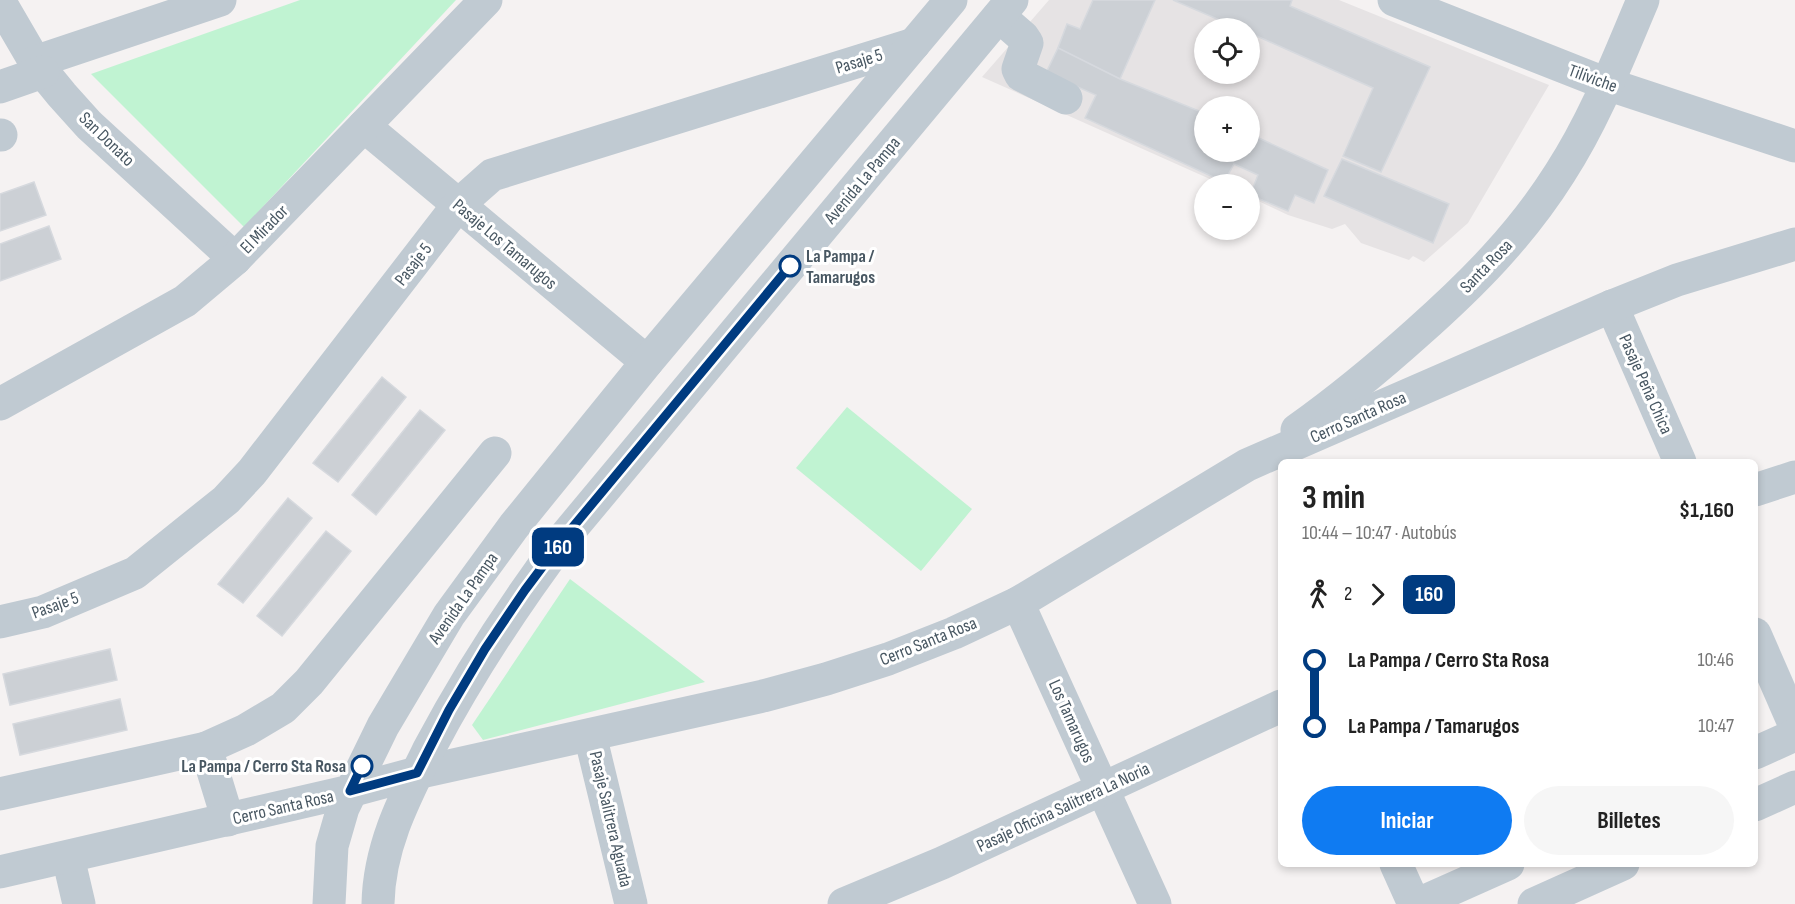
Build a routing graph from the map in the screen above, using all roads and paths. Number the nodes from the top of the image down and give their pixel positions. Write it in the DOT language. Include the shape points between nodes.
graph roads {
  1 [pos="220,0"];
  2 [pos="486,0"];
  3 [pos="951,0"];
  4 [pos="1394,0"];
  5 [pos="1643,0"];
  6 [pos="0,2"];
  7 [pos="1005,8"];
  8 [pos="914,44"];
  9 [pos="39,67"];
  10 [pos="1607,84"];
  11 [pos="0,87"];
  12 [pos="1066,98"];
  13 [pos="364,126"];
  14 [pos="1795,146"];
  15 [pos="458,205"];
  16 [pos="1795,244"];
  17 [pos="235,259"];
  18 [pos="1612,306"];
  19 [pos="647,362"];
  20 [pos="0,404"];
  21 [pos="495,453"];
  22 [pos="1679,459"];
  23 [pos="1247,465"];
  24 [pos="1795,477"];
  25 [pos="1758,489"];
  26 [pos="1018,603"];
  27 [pos="0,622"];
  28 [pos="1758,641"];
  29 [pos="1278,707"];
  30 [pos="1795,726"];
  31 [pos="590,735"];
  32 [pos="1795,735"];
  33 [pos="206,748"];
  34 [pos="1758,752"];
  35 [pos="417,773"];
  36 [pos="1795,787"];
  37 [pos="1103,789"];
  38 [pos="350,791"];
  39 [pos="0,794"];
  40 [pos="1758,804"];
  41 [pos="228,820"];
  42 [pos="68,857"];
  43 [pos="1398,867"];
  44 [pos="1501,867"];
  45 [pos="1616,867"];
  46 [pos="0,872"];
  47 [pos="79,904"];
  48 [pos="329,904"];
  49 [pos="378,904"];
  50 [pos="631,904"];
  51 [pos="844,904"];
  52 [pos="1155,904"];
  53 [pos="1416,904"];
  54 [pos="1534,904"];
  1 -- 9 [label="street"];
  2 -- 13 [label="street, El Mirador"];
  3 -- 8 [label="street, Avenida La Pampa"];
  4 -- 10 [label="street, Tiliviche"];
  5 -- 10 [label="street, Santa Rosa"];
  6 -- 9 [label="street, San Donato"];
  7 -- 12 [label="street" via="1027,43 1018,69 1021,75"];
  7 -- 35 [label="street, Avenida La Pampa" via="567,534 485,649"];
  8 -- 15 [label="street, Pasaje 5" via="492,175"];
  8 -- 19 [label="street, Avenida La Pampa"];
  9 -- 11 [label="street"];
  9 -- 17 [label="street, San Donato" via="89,124"];
  10 -- 14 [label="street, Tiliviche"];
  10 -- 23 [label="street, Santa Rosa" via="1561,173 1478,278 1358,383"];
  13 -- 15 [label="street, Pasaje Los Tamarugos"];
  13 -- 17 [label="street, El Mirador"];
  15 -- 19 [label="street, Pasaje Los Tamarugos"];
  15 -- 27 [label="street, Pasaje 5" via="252,472 226,500 135,573 43,612"];
  16 -- 18 [label="street, Cerro Santa Rosa" via="1677,280"];
  17 -- 20 [label="street, El Mirador" via="185,301"];
  18 -- 22 [label="street, Pasaje Peña Chica"];
  18 -- 23 [label="street, Cerro Santa Rosa"];
  19 -- 38 [label="street, Avenida La Pampa" via="461,597 419,662"];
  21 -- 33 [label="street" via="283,708"];
  23 -- 26 [label="street, Cerro Santa Rosa"];
  24 -- 25 [label="street"];
  26 -- 31 [label="street, Cerro Santa Rosa" via="932,641 826,679"];
  26 -- 37 [label="street, Los Tamarugos"];
  28 -- 30 [label="street"];
  29 -- 37 [label="street, Pasaje Oficina Salitrera La Noria"];
  31 -- 35 [label="street, Cerro Santa Rosa"];
  31 -- 50 [label="street, Pasaje Salitrera Aguada"];
  32 -- 34 [label="street"];
  33 -- 39 [label="street"];
  33 -- 41 [label="street"];
  35 -- 38 [label="street, Cerro Santa Rosa"];
  35 -- 49 [label="street, Avenida La Pampa" via="389,836"];
  36 -- 40 [label="street"];
  37 -- 51 [label="street, Pasaje Oficina Salitrera La Noria"];
  37 -- 52 [label="street, Los Tamarugos"];
  38 -- 41 [label="street, Cerro Santa Rosa"];
  38 -- 48 [label="street, Avenida La Pampa" via="332,846"];
  41 -- 42 [label="street, Cerro Santa Rosa"];
  42 -- 46 [label="street, Cerro Santa Rosa"];
  42 -- 47 [label="street"];
  43 -- 53 [label="street"];
  44 -- 53 [label="street"];
  45 -- 54 [label="street"];
}
